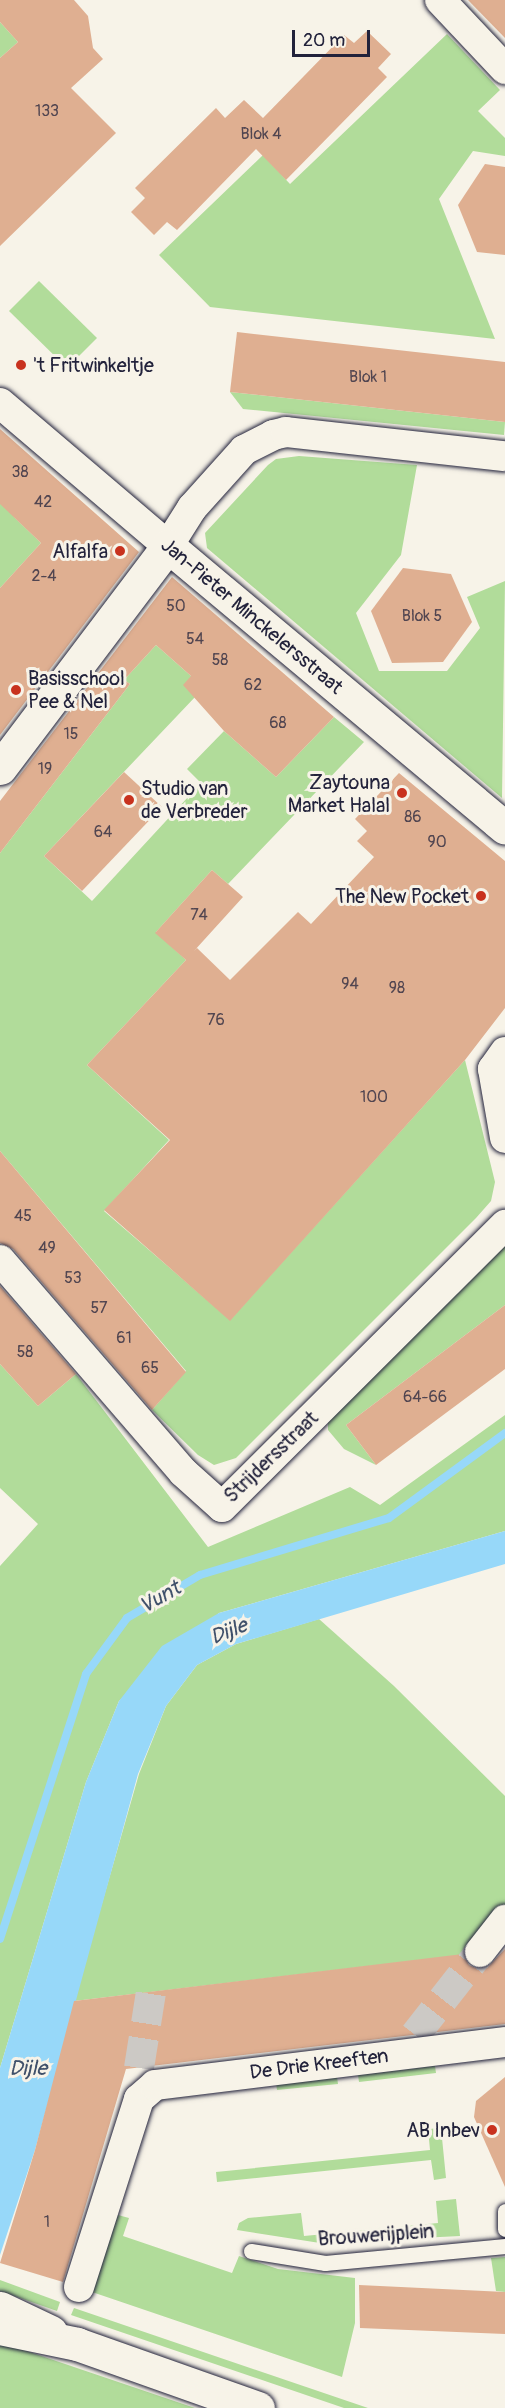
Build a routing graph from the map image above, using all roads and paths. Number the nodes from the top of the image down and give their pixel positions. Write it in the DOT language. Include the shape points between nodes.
graph roads {
  1 [pos="440,0"];
  2 [pos="505,69"];
  3 [pos="0,403"];
  4 [pos="505,456"];
  5 [pos="168,546"];
  6 [pos="0,768"];
  7 [pos="505,828"];
  8 [pos="505,1052"];
  9 [pos="505,1138"];
  10 [pos="505,1225"];
  11 [pos="0,1260"];
  12 [pos="505,1920"];
  13 [pos="480,1952"];
  14 [pos="505,2042"];
  15 [pos="139,2068"];
  16 [pos="139,2099"];
  17 [pos="505,2211"];
  18 [pos="505,2229"];
  19 [pos="505,2246"];
  20 [pos="251,2251"];
  21 [pos="79,2288"];
  22 [pos="0,2308"];
  23 [pos="0,2328"];
  24 [pos="77,2344"];
  25 [pos="258,2408"];
  1 -- 2 [label="street"];
  3 -- 5 [label="street, Jan-Pieter Minckelersstraat"];
  4 -- 5 [label="street" via="286,432 273,435 244,450 192,508"];
  5 -- 6 [label="street"];
  5 -- 7 [label="street, Jan-Pieter Minckelersstraat"];
  8 -- 9 [label="street" via="493,1069"];
  10 -- 11 [label="street, Strijdersstraat" via="222,1507 183,1472"];
  12 -- 13 [label="street"];
  14 -- 16 [label="street, De Drie Kreeften" via="408,2045 169,2081 155,2085"];
  15 -- 16 [label="street"];
  16 -- 21 [label="street"];
  17 -- 18 [label="lane"];
  19 -- 20 [label="lane, Brouwerijplein" via="325,2263"];
  22 -- 24 [label="street"];
  23 -- 24 [label="street"];
  24 -- 25 [label="street"];
}
